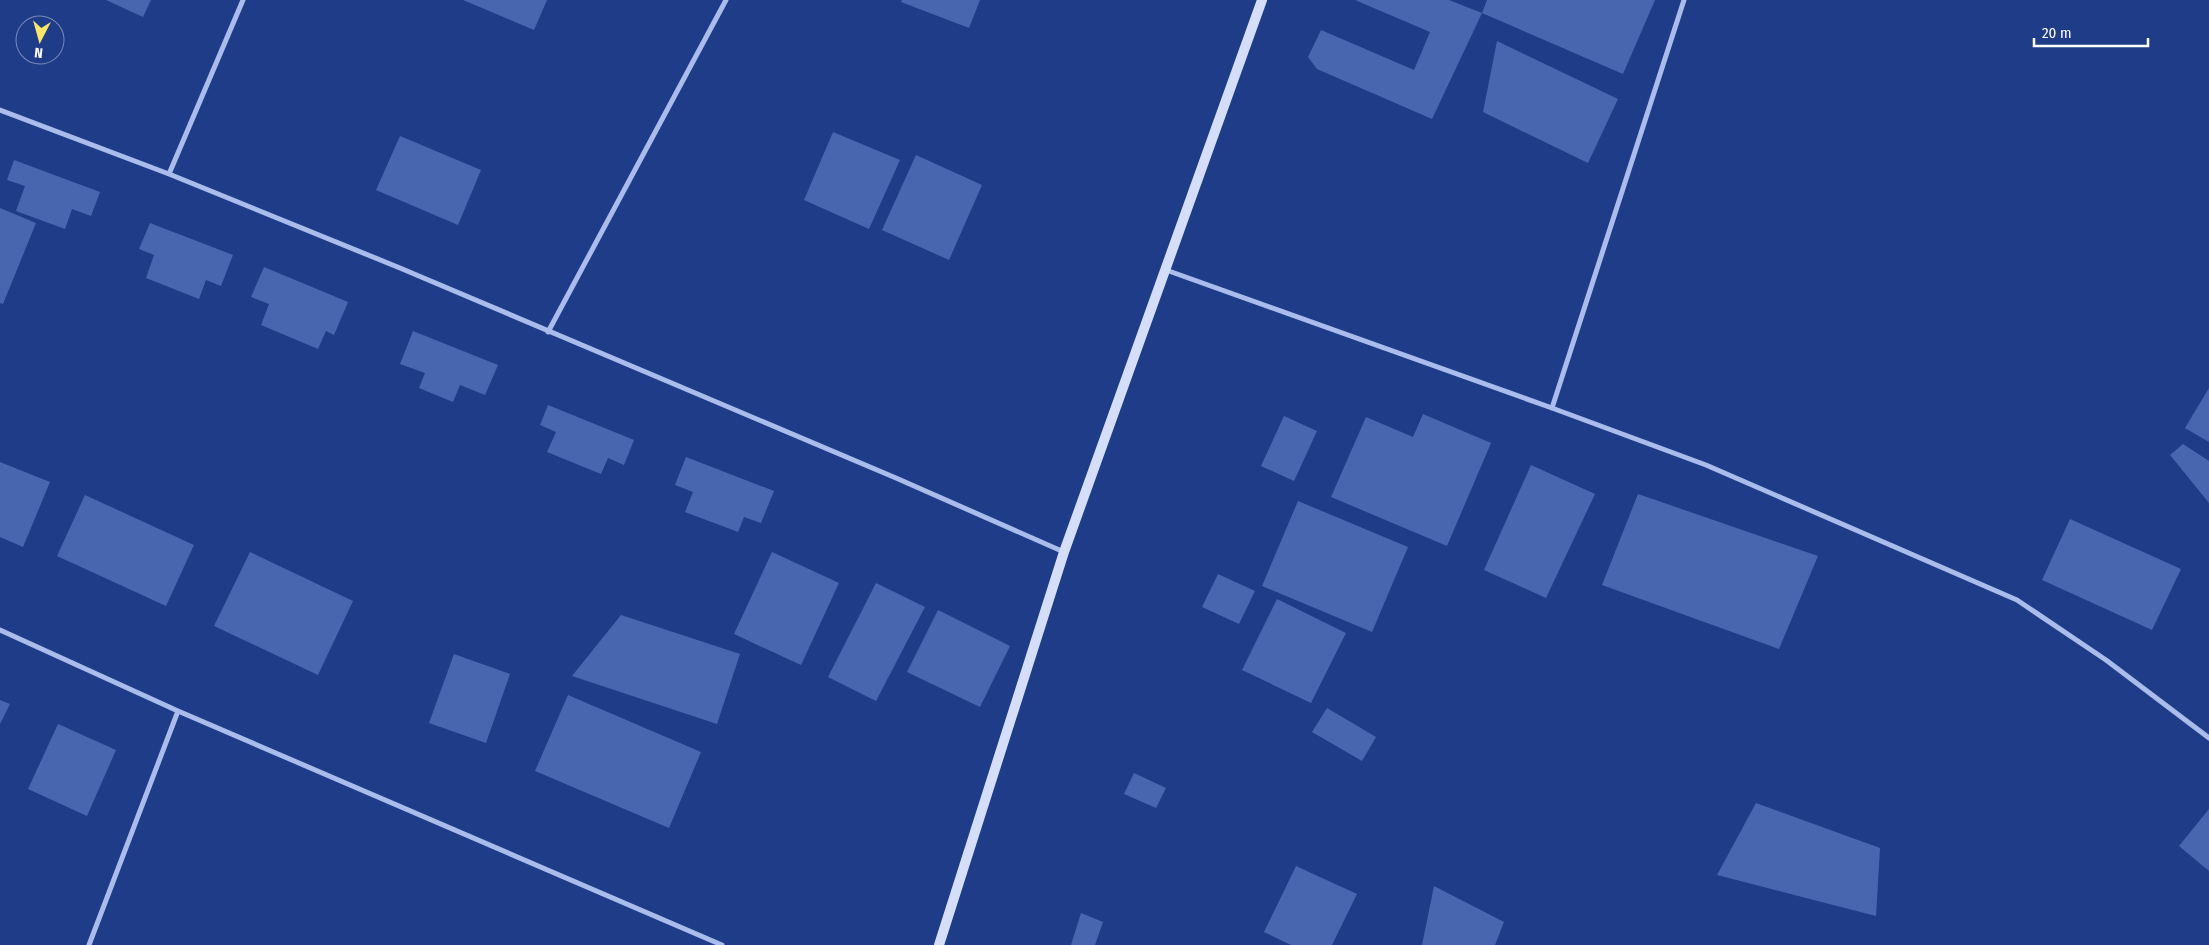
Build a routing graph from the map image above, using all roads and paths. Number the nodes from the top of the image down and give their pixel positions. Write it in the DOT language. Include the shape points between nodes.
graph roads {
  1 [pos="243,0"];
  2 [pos="726,0"];
  3 [pos="1262,0"];
  4 [pos="1684,0"];
  5 [pos="0,110"];
  6 [pos="169,174"];
  7 [pos="1166,270"];
  8 [pos="548,332"];
  9 [pos="1552,408"];
  10 [pos="1064,552"];
  11 [pos="0,630"];
  12 [pos="178,711"];
  13 [pos="2209,738"];
  14 [pos="90,945"];
  15 [pos="722,945"];
  16 [pos="939,945"];
  1 -- 6 [label="street"];
  2 -- 8 [label="street"];
  3 -- 7 [label="street"];
  4 -- 9 [label="street"];
  5 -- 6 [label="street"];
  6 -- 8 [label="street"];
  7 -- 9 [label="street"];
  7 -- 10 [label="street"];
  8 -- 10 [label="street"];
  9 -- 13 [label="street" via="1706,465 2017,600 2106,660"];
  10 -- 16 [label="street"];
  11 -- 12 [label="street"];
  12 -- 14 [label="street"];
  12 -- 15 [label="street"];
}
